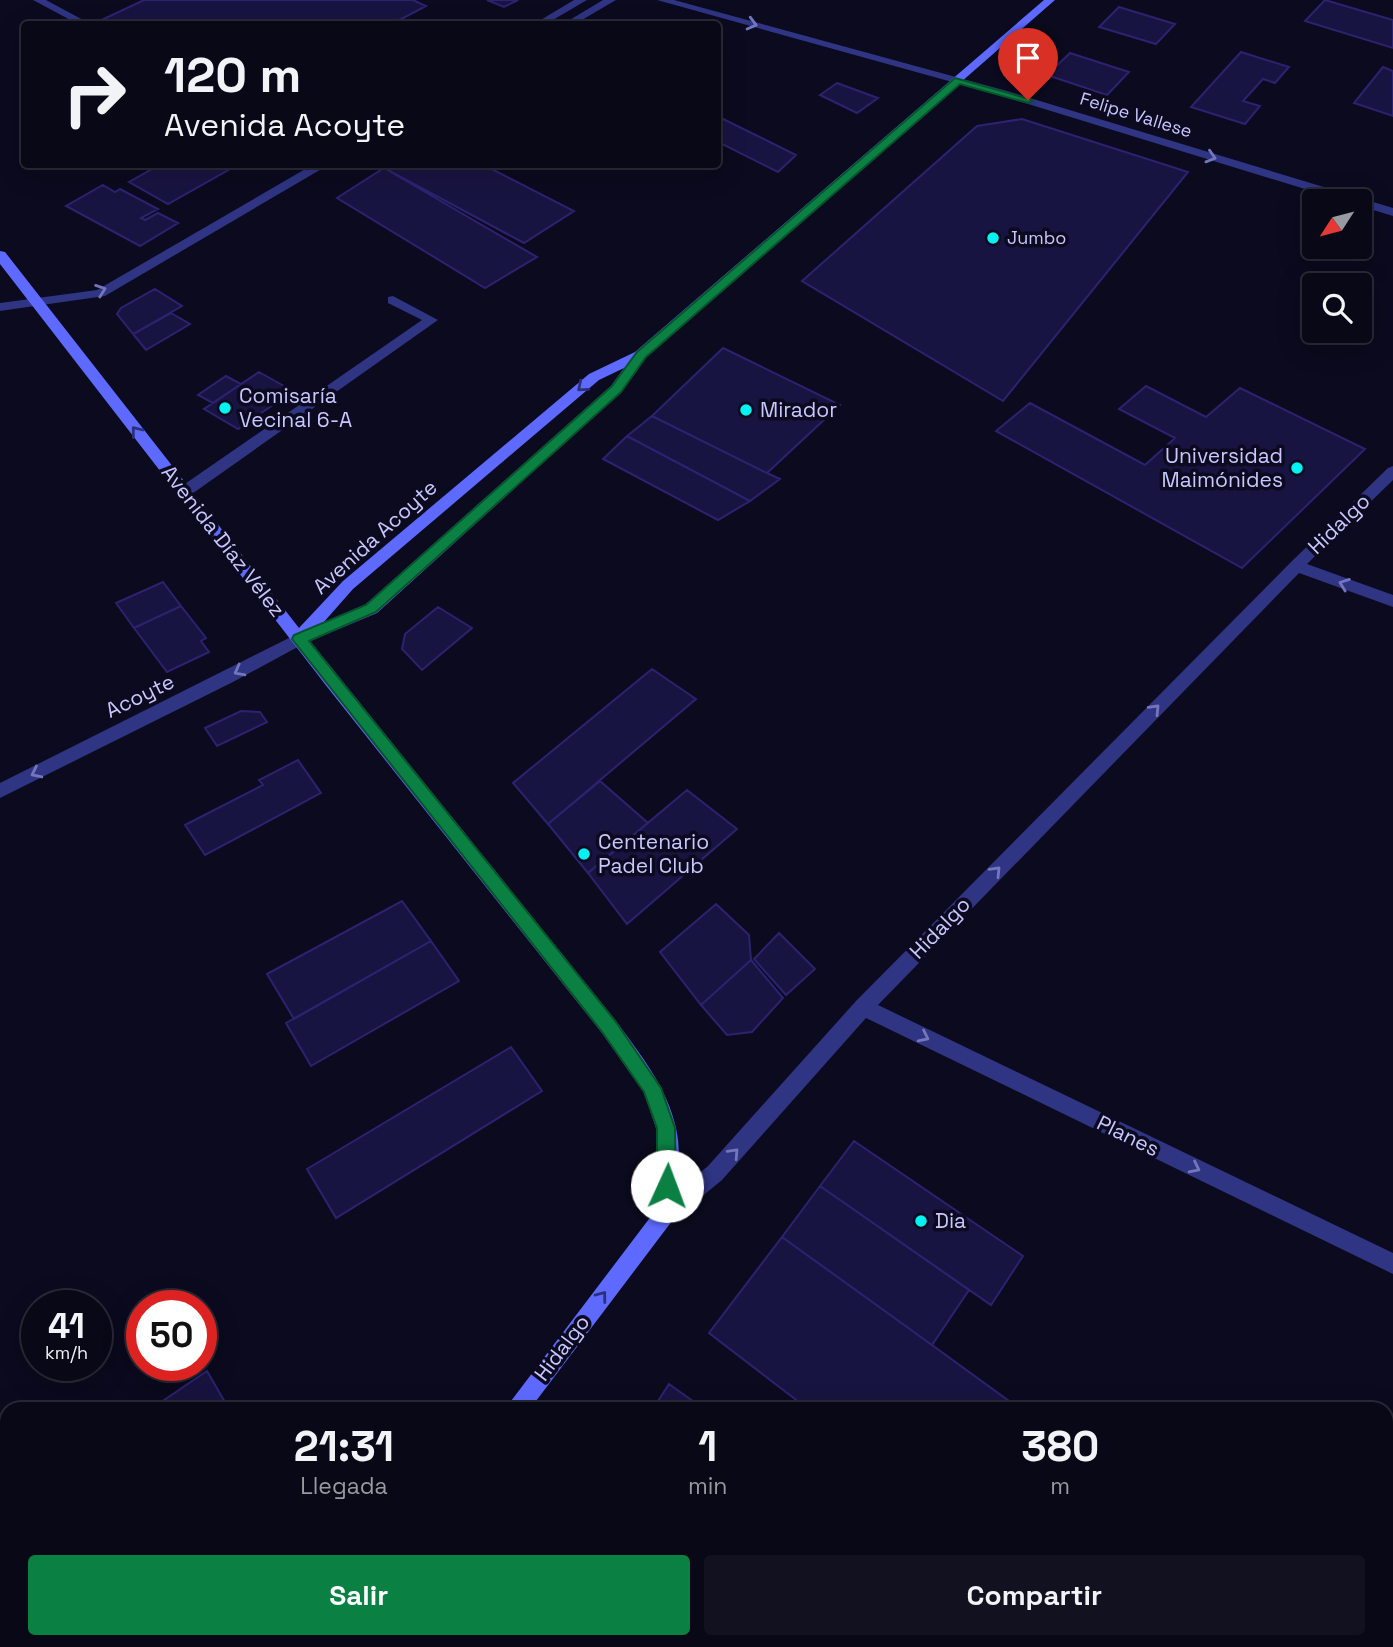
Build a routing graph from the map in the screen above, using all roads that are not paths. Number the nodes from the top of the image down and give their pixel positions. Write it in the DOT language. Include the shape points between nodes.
graph roads {
  1 [pos="38,0"];
  2 [pos="582,0"];
  3 [pos="611,0"];
  4 [pos="662,0"];
  5 [pos="1050,0"];
  6 [pos="80,21"];
  7 [pos="544,21"];
  8 [pos="573,21"];
  9 [pos="958,80"];
  10 [pos="317,168"];
  11 [pos="1315,189"];
  12 [pos="1372,206"];
  13 [pos="1393,212"];
  14 [pos="0,256"];
  15 [pos="393,300"];
  16 [pos="34,301"];
  17 [pos="0,307"];
  18 [pos="641,354"];
  19 [pos="1393,471"];
  20 [pos="184,492"];
  21 [pos="1296,566"];
  22 [pos="1393,601"];
  23 [pos="299,639"];
  24 [pos="0,791"];
  25 [pos="863,1007"];
  26 [pos="665,1214"];
  27 [pos="1393,1264"];
  28 [pos="521,1402"];
  1 -- 6 [label="street"];
  2 -- 7 [label="street"];
  3 -- 8 [label="street"];
  4 -- 9 [label="street, Felipe Vallese, one-way"];
  5 -- 9 [label="main road, Avenida Acoyte"];
  9 -- 11 [label="street, Felipe Vallese, one-way"];
  9 -- 18 [label="main road, Avenida Acoyte"];
  16 -- 10 [label="street, one-way" via="100,293"];
  12 -- 13 [label="street, Felipe Vallese"];
  14 -- 16 [label="main road, Avenida Díaz Vélez"];
  15 -- 20 [label="street" via="431,320"];
  16 -- 17 [label="street"];
  20 -- 16 [label="main road, Avenida Díaz Vélez, one-way"];
  18 -- 23 [label="main road, Avenida Acoyte, one-way" via="594,377 348,585"];
  18 -- 23 [label="main road, Avenida Acoyte" via="616,389 371,609"];
  19 -- 21 [label="street, Hidalgo"];
  20 -- 23 [label="main road, Avenida Díaz Vélez"];
  22 -- 21 [label="street, one-way"];
  25 -- 21 [label="street, Hidalgo, one-way"];
  23 -- 24 [label="street, Acoyte, one-way"];
  23 -- 26 [label="main road, Avenida Díaz Vélez" via="610,1027 652,1088 666,1128"];
  26 -- 25 [label="street, Hidalgo, one-way" via="715,1173"];
  25 -- 27 [label="street, Planes, one-way"];
  28 -- 26 [label="main road, Hidalgo, one-way"];
}
